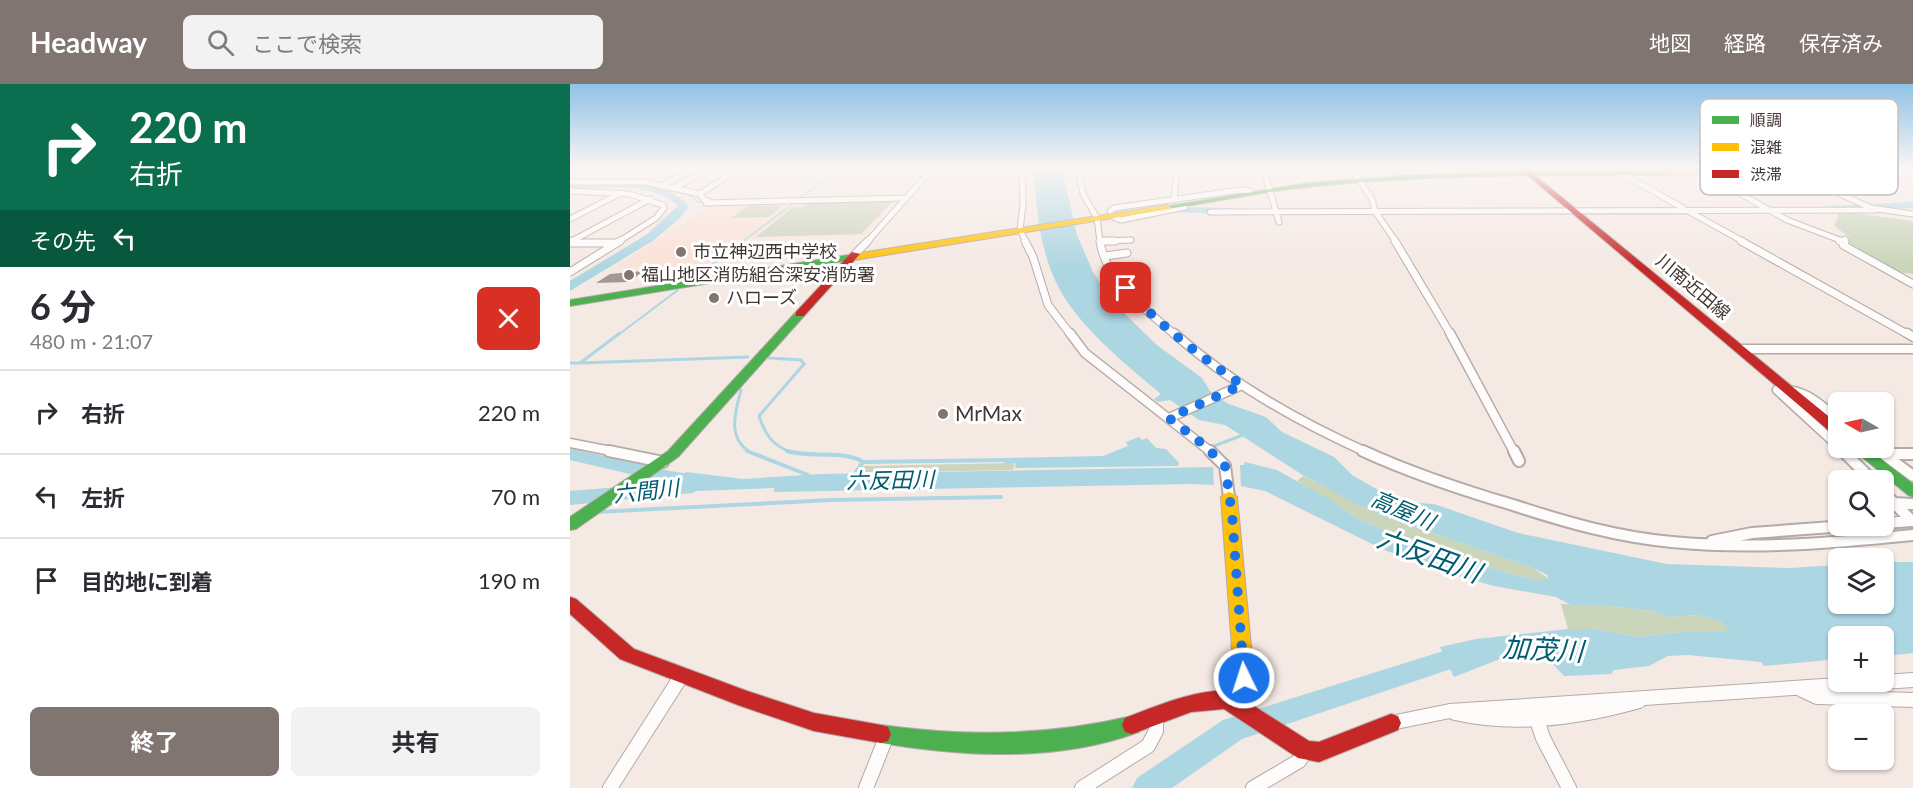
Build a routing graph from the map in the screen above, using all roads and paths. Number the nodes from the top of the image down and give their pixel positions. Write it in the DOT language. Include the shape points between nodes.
graph roads {
  1 [pos="606,201"];
  2 [pos="647,201"];
  3 [pos="654,201"];
  4 [pos="707,201"];
  5 [pos="792,201"];
  6 [pos="903,201"];
  7 [pos="1023,201"];
  8 [pos="1085,201"];
  9 [pos="1168,201"];
  10 [pos="1195,201"];
  11 [pos="1209,201"];
  12 [pos="1271,201"];
  13 [pos="1373,201"];
  14 [pos="1562,201"];
  15 [pos="1669,201"];
  16 [pos="1755,201"];
  17 [pos="1856,201"];
  18 [pos="1871,208"];
  19 [pos="1770,209"];
  20 [pos="1573,210"];
  21 [pos="1685,210"];
  22 [pos="1110,211"];
  23 [pos="1276,212"];
  24 [pos="1376,212"];
  25 [pos="1210,213"];
  26 [pos="1913,214"];
  27 [pos="1093,217"];
  28 [pos="1115,218"];
  29 [pos="570,219"];
  30 [pos="1279,222"];
  31 [pos="1024,228"];
  32 [pos="1131,240"];
  33 [pos="1101,241"];
  34 [pos="570,242"];
  35 [pos="618,243"];
  36 [pos="1127,253"];
  37 [pos="1105,256"];
  38 [pos="852,257"];
  39 [pos="570,272"];
  40 [pos="570,278"];
  41 [pos="1913,284"];
  42 [pos="570,301"];
  43 [pos="1913,337"];
  44 [pos="1740,349"];
  45 [pos="1913,349"];
  46 [pos="1239,386"];
  47 [pos="1786,388"];
  48 [pos="1828,412"];
  49 [pos="1172,417"];
  50 [pos="1828,423"];
  51 [pos="1828,437"];
  52 [pos="570,443"];
  53 [pos="1894,454"];
  54 [pos="1913,454"];
  55 [pos="1850,458"];
  56 [pos="1869,458"];
  57 [pos="1889,458"];
  58 [pos="1519,461"];
  59 [pos="660,464"];
  60 [pos="1862,470"];
  61 [pos="1913,476"];
  62 [pos="1229,496"];
  63 [pos="1912,498"];
  64 [pos="1894,502"];
  65 [pos="1894,503"];
  66 [pos="1894,522"];
  67 [pos="570,525"];
  68 [pos="1828,527"];
  69 [pos="1913,535"];
  70 [pos="1685,543"];
  71 [pos="570,604"];
  72 [pos="682,675"];
  73 [pos="1913,680"];
  74 [pos="1800,689"];
  75 [pos="1653,696"];
  76 [pos="1913,700"];
  77 [pos="1230,701"];
  78 [pos="1450,711"];
  79 [pos="1156,718"];
  80 [pos="1537,720"];
  81 [pos="1391,723"];
  82 [pos="887,735"];
  83 [pos="1303,749"];
  84 [pos="610,788"];
  85 [pos="866,788"];
  86 [pos="1082,788"];
  87 [pos="1253,788"];
  88 [pos="1569,788"];
  1 -- 29 [label="street"];
  2 -- 34 [label="street"];
  3 -- 35 [label="street" via="663,205 662,213"];
  4 -- 5 [label="street"];
  6 -- 38 [label="street"];
  7 -- 31 [label="street"];
  8 -- 27 [label="street"];
  9 -- 22 [label="street"];
  10 -- 27 [label="main road"];
  11 -- 28 [label="street" via="1121,220"];
  12 -- 23 [label="street"];
  13 -- 24 [label="street"];
  14 -- 20 [label="main road, 川南近田線"];
  15 -- 21 [label="street"];
  16 -- 19 [label="street"];
  17 -- 18 [label="street"];
  18 -- 19 [label="street"];
  18 -- 26 [label="street"];
  19 -- 21 [label="street"];
  19 -- 41 [label="street" via="1824,236 1845,239 1843,245"];
  20 -- 21 [label="street"];
  20 -- 24 [label="street"];
  20 -- 44 [label="main road, 川南近田線"];
  21 -- 43 [label="street"];
  23 -- 24 [label="street"];
  23 -- 25 [label="street"];
  23 -- 30 [label="street"];
  24 -- 58 [label="street" via="1457,345"];
  27 -- 31 [label="main road"];
  27 -- 33 [label="street"];
  31 -- 38 [label="main road"];
  31 -- 49 [label="street" via="1048,305 1085,353"];
  32 -- 33 [label="street"];
  33 -- 37 [label="street"];
  34 -- 35 [label="street"];
  35 -- 39 [label="street"];
  35 -- 40 [label="street" via="609,255"];
  36 -- 37 [label="street"];
  37 -- 46 [label="street" via="1115,275 1170,332"];
  38 -- 42 [label="main road"];
  38 -- 59 [label="main road" via="697,429"];
  44 -- 45 [label="street"];
  44 -- 47 [label="main road, 川南近田線"];
  46 -- 49 [label="street"];
  46 -- 70 [label="street" via="1331,437 1479,496 1586,527"];
  47 -- 48 [label="street" via="1800,390"];
  47 -- 50 [label="main road, 川南近田線"];
  47 -- 51 [label="street" via="1776,390"];
  49 -- 62 [label="street" via="1222,461"];
  52 -- 59 [label="street"];
  53 -- 54 [label="street"];
  55 -- 60 [label="street"];
  56 -- 63 [label="main road"];
  57 -- 61 [label="street"];
  59 -- 67 [label="main road"];
  62 -- 77 [label="main road" via="1244,678"];
  63 -- 64 [label="street"];
  65 -- 66 [label="street" via="1912,521"];
  68 -- 70 [label="street"];
  69 -- 70 [label="street" via="1766,547"];
  71 -- 72 [label="main road" via="627,654"];
  72 -- 82 [label="main road" via="814,722"];
  72 -- 84 [label="street"];
  73 -- 74 [label="street"];
  74 -- 75 [label="street"];
  74 -- 76 [label="street" via="1817,697"];
  75 -- 78 [label="street"];
  75 -- 80 [label="street" via="1618,708"];
  77 -- 79 [label="main road" via="1196,701"];
  77 -- 83 [label="main road"];
  78 -- 80 [label="street" via="1470,718"];
  78 -- 81 [label="street"];
  79 -- 82 [label="main road" via="1102,733 994,745"];
  79 -- 86 [label="street" via="1156,731 1148,746"];
  80 -- 88 [label="street"];
  81 -- 83 [label="main road" via="1319,752"];
  82 -- 85 [label="street"];
  83 -- 87 [label="street" via="1299,761"];
}
